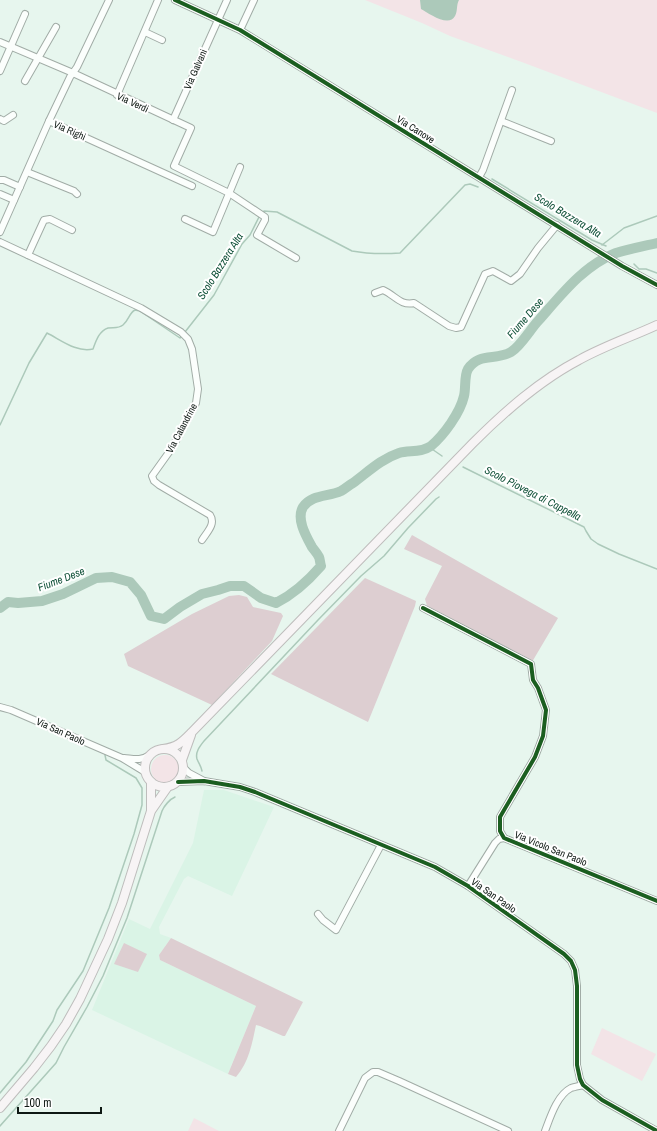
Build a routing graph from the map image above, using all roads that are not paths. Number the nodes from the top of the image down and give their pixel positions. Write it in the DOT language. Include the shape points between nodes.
graph roads {
  1 [pos="109,0"];
  2 [pos="158,0"];
  3 [pos="227,0"];
  4 [pos="254,0"];
  5 [pos="178,1"];
  6 [pos="24,14"];
  7 [pos="218,19"];
  8 [pos="56,27"];
  9 [pos="240,30"];
  10 [pos="145,32"];
  11 [pos="162,40"];
  12 [pos="0,42"];
  13 [pos="10,46"];
  14 [pos="38,59"];
  15 [pos="0,71"];
  16 [pos="73,73"];
  17 [pos="25,81"];
  18 [pos="512,90"];
  19 [pos="117,95"];
  20 [pos="13,115"];
  21 [pos="0,119"];
  22 [pos="173,120"];
  23 [pos="49,121"];
  24 [pos="501,121"];
  25 [pos="551,141"];
  26 [pos="174,166"];
  27 [pos="240,167"];
  28 [pos="27,172"];
  29 [pos="170,176"];
  30 [pos="479,177"];
  31 [pos="0,180"];
  32 [pos="192,186"];
  33 [pos="20,187"];
  34 [pos="229,193"];
  35 [pos="0,194"];
  36 [pos="78,194"];
  37 [pos="14,200"];
  38 [pos="185,219"];
  39 [pos="557,225"];
  40 [pos="72,230"];
  41 [pos="0,232"];
  42 [pos="0,242"];
  43 [pos="28,255"];
  44 [pos="296,258"];
  45 [pos="639,276"];
  46 [pos="657,281"];
  47 [pos="657,286"];
  48 [pos="375,293"];
  49 [pos="657,323"];
  50 [pos="202,540"];
  51 [pos="423,608"];
  52 [pos="0,707"];
  53 [pos="192,732"];
  54 [pos="163,749"];
  55 [pos="150,755"];
  56 [pos="122,758"];
  57 [pos="183,764"];
  58 [pos="145,772"];
  59 [pos="204,781"];
  60 [pos="151,782"];
  61 [pos="178,782"];
  62 [pos="167,788"];
  63 [pos="151,811"];
  64 [pos="504,838"];
  65 [pos="381,845"];
  66 [pos="468,886"];
  67 [pos="657,900"];
  68 [pos="318,914"];
  69 [pos="583,1085"];
  70 [pos="0,1108"];
  71 [pos="339,1131"];
  72 [pos="508,1131"];
  73 [pos="545,1131"];
  74 [pos="657,1131"];
  1 -- 16 [label="street, Via Righi"];
  2 -- 10 [label="street"];
  3 -- 7 [label="street"];
  4 -- 9 [label="street"];
  5 -- 7 [label="street, Via Canove"];
  6 -- 13 [label="street"];
  7 -- 9 [label="street, Via Canove"];
  7 -- 22 [label="street, Via Galvani"];
  8 -- 14 [label="street"];
  9 -- 30 [label="street, Via Canove"];
  10 -- 11 [label="street"];
  10 -- 19 [label="street"];
  12 -- 13 [label="street, Via Verdi"];
  13 -- 14 [label="street, Via Verdi"];
  13 -- 15 [label="street"];
  14 -- 16 [label="street, Via Verdi"];
  14 -- 17 [label="street"];
  16 -- 19 [label="street, Via Verdi"];
  16 -- 23 [label="street, Via Righi"];
  18 -- 24 [label="street"];
  19 -- 22 [label="street, Via Verdi"];
  20 -- 21 [label="street" via="4,121"];
  22 -- 26 [label="street, Via Verdi" via="191,128"];
  23 -- 28 [label="street"];
  23 -- 29 [label="street, Via Righi"];
  24 -- 25 [label="street"];
  24 -- 30 [label="street"];
  26 -- 29 [label="street, Via Verdi"];
  26 -- 34 [label="street"];
  27 -- 34 [label="street"];
  28 -- 33 [label="street"];
  28 -- 36 [label="street"];
  29 -- 32 [label="street, Via Righi"];
  30 -- 39 [label="street, Via Canove"];
  31 -- 33 [label="street"];
  33 -- 37 [label="street"];
  34 -- 38 [label="street" via="213,232"];
  34 -- 44 [label="street" via="265,216 266,220 257,235"];
  35 -- 37 [label="street"];
  37 -- 41 [label="street"];
  39 -- 45 [label="street, Via Canove"];
  39 -- 48 [label="street" via="520,274 511,281 493,271 485,274 460,326 456,328 414,303 400,302 382,290"];
  40 -- 43 [label="street" via="50,219 44,220"];
  42 -- 43 [label="street, Via Calandrine"];
  43 -- 50 [label="street, Via Calandrine" via="141,308 183,334 191,343 198,389 196,403 172,448 152,476 159,485 210,514 212,524"];
  45 -- 46 [label="street, Via Canove"];
  45 -- 47 [label="street, Via Canove"];
  49 -- 53 [label="main road" via="565,368 504,413"];
  51 -- 64 [label="street, Via Vicolo San Paolo" via="531,664 533,680 546,710 543,736 535,757 500,817 500,830"];
  52 -- 56 [label="street, Via San Paolo"];
  53 -- 54 [label="main road" via="173,748"];
  53 -- 57 [label="main road"];
  54 -- 55 [label="main road"];
  54 -- 57 [label="main road" via="175,752"];
  55 -- 56 [label="street, Via San Paolo" via="138,760"];
  55 -- 58 [label="main road"];
  56 -- 58 [label="street, Via San Paolo"];
  57 -- 59 [label="street, Via San Paolo" via="189,773"];
  57 -- 61 [label="main road"];
  58 -- 60 [label="main road"];
  59 -- 61 [label="street, Via San Paolo"];
  59 -- 65 [label="street, Via San Paolo" via="255,792"];
  60 -- 62 [label="main road" via="155,786"];
  60 -- 63 [label="main road"];
  61 -- 62 [label="main road"];
  62 -- 63 [label="main road"];
  63 -- 70 [label="main road" via="122,903 80,999 51,1046"];
  64 -- 66 [label="street, Via Vicolo San Paolo" via="495,842"];
  64 -- 67 [label="street, Via Vicolo San Paolo"];
  65 -- 66 [label="street, Via San Paolo" via="435,867"];
  65 -- 68 [label="street" via="336,930"];
  66 -- 69 [label="street, Via San Paolo" via="564,954 571,962 577,986 577,1065"];
  69 -- 73 [label="street" via="570,1088 562,1095"];
  69 -- 74 [label="street" via="602,1100"];
  71 -- 72 [label="street" via="365,1078 373,1072 399,1081"];
}
